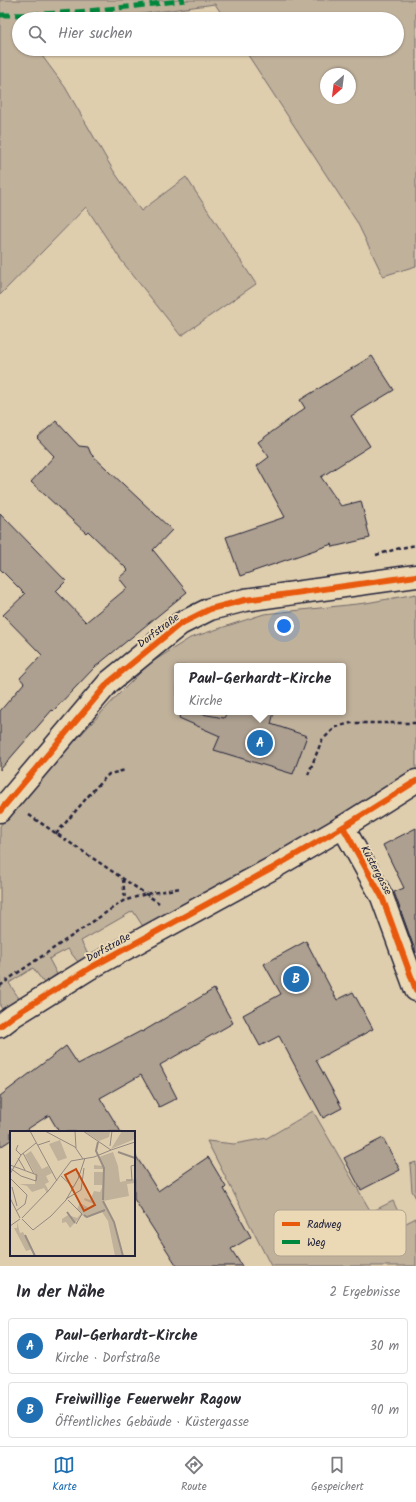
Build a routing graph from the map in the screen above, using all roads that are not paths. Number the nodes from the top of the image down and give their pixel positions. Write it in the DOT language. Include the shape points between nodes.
graph roads {
  1 [pos="416,576"];
  2 [pos="416,781"];
  3 [pos="4,806"];
  4 [pos="343,827"];
  5 [pos="416,990"];
  6 [pos="0,1026"];
  1 -- 3 [label="street, Dorfstraße" via="245,600 210,609 180,624 109,682"];
  2 -- 4 [label="street, Dorfstraße"];
  4 -- 5 [label="street, Küstergasse" via="382,897"];
  4 -- 6 [label="street, Dorfstraße" via="90,968"];
}
